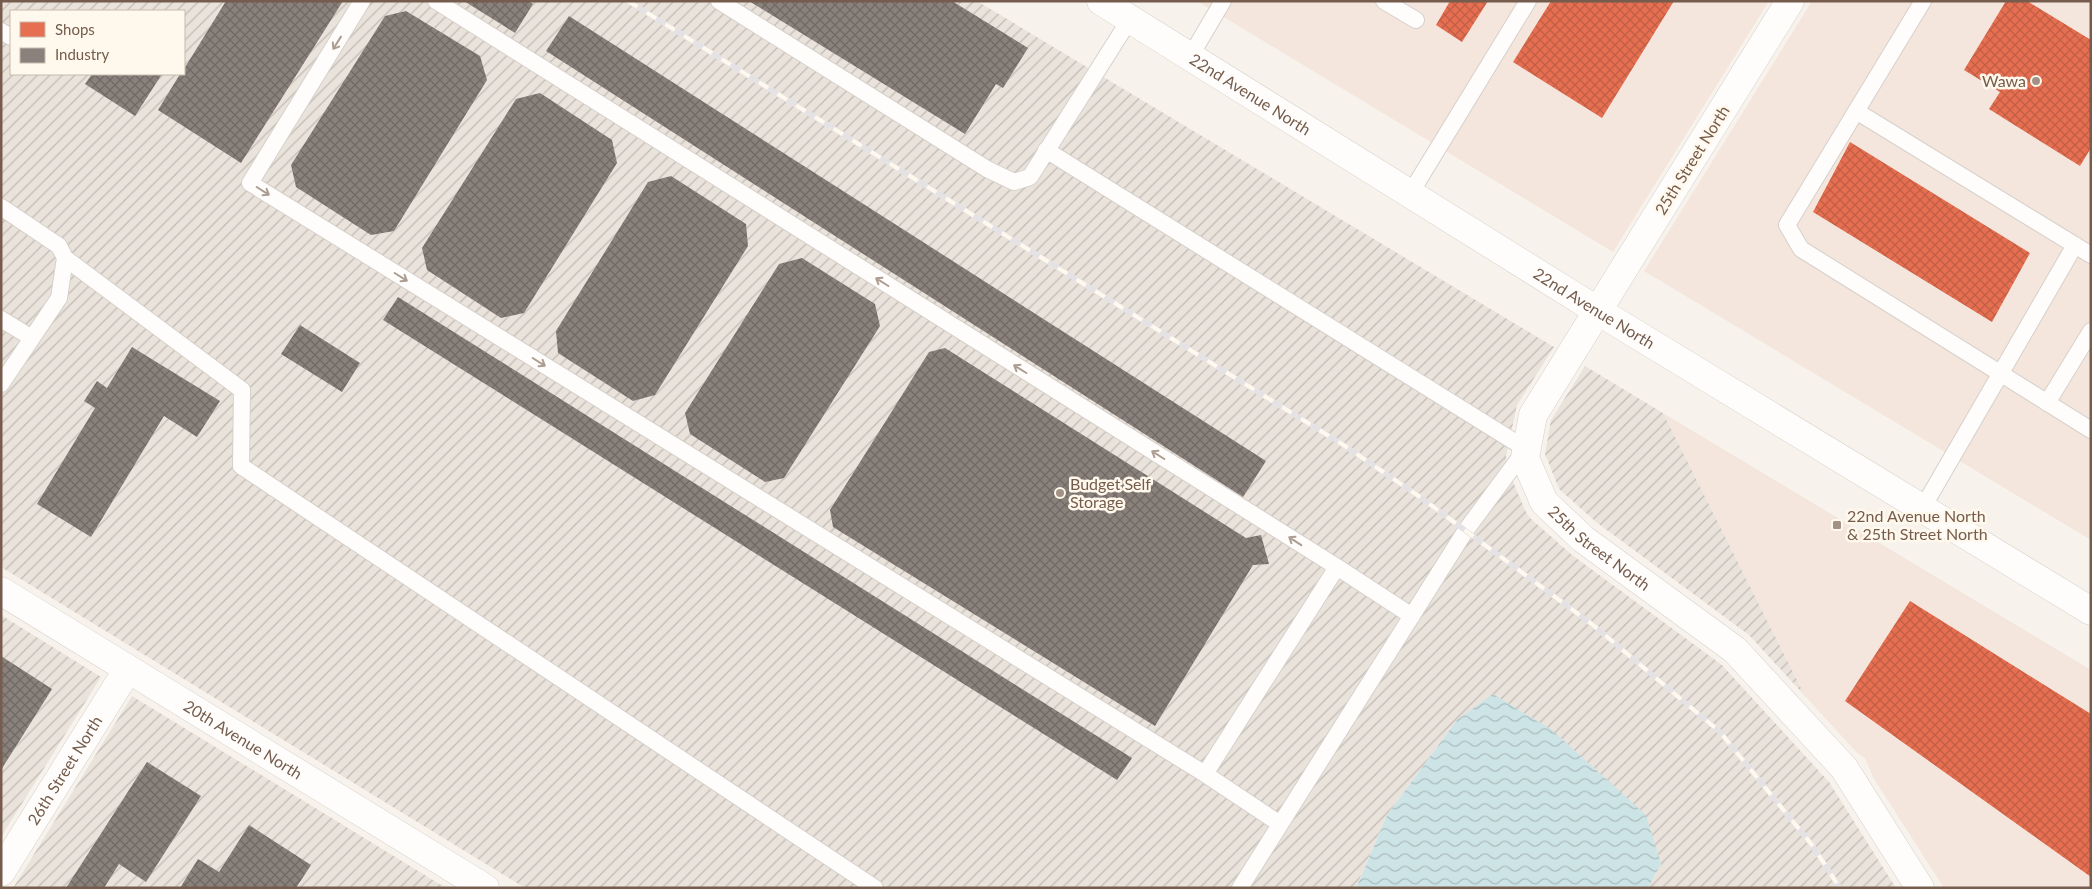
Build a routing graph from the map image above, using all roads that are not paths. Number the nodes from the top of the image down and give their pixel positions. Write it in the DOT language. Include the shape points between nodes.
graph roads {
  1 [pos="362,1"];
  2 [pos="436,1"];
  3 [pos="718,1"];
  4 [pos="1101,1"];
  5 [pos="1223,1"];
  6 [pos="1384,1"];
  7 [pos="1528,1"];
  8 [pos="1790,1"];
  9 [pos="1923,1"];
  10 [pos="1130,19"];
  11 [pos="1416,20"];
  12 [pos="1190,57"];
  13 [pos="1856,111"];
  14 [pos="1046,150"];
  15 [pos="1410,194"];
  16 [pos="1,207"];
  17 [pos="2075,245"];
  18 [pos="2091,254"];
  19 [pos="65,258"];
  20 [pos="1598,311"];
  21 [pos="1,318"];
  22 [pos="2091,331"];
  23 [pos="32,338"];
  24 [pos="2000,374"];
  25 [pos="1,384"];
  26 [pos="2047,403"];
  27 [pos="2091,430"];
  28 [pos="1526,448"];
  29 [pos="1922,509"];
  30 [pos="1336,567"];
  31 [pos="1,591"];
  32 [pos="2091,611"];
  33 [pos="1412,616"];
  34 [pos="128,669"];
  35 [pos="1205,774"];
  36 [pos="1280,824"];
  37 [pos="1,872"];
  38 [pos="485,888"];
  39 [pos="875,888"];
  40 [pos="1240,888"];
  41 [pos="1920,888"];
  1 -- 35 [label="lane, one-way" via="250,183"];
  30 -- 2 [label="lane, one-way"];
  3 -- 14 [label="lane" via="987,169 1014,182 1030,177"];
  4 -- 10 [label="street, 22nd Avenue North"];
  5 -- 12 [label="lane"];
  6 -- 11 [label="lane"];
  7 -- 15 [label="lane"];
  8 -- 20 [label="street, 25th Street North"];
  9 -- 13 [label="lane"];
  10 -- 12 [label="street, 22nd Avenue North"];
  10 -- 14 [label="lane"];
  12 -- 15 [label="street, 22nd Avenue North"];
  13 -- 17 [label="lane"];
  13 -- 24 [label="lane" via="1787,224 1801,249"];
  14 -- 28 [label="lane"];
  15 -- 20 [label="street, 22nd Avenue North"];
  16 -- 19 [label="lane" via="60,246"];
  17 -- 18 [label="lane"];
  17 -- 24 [label="lane"];
  19 -- 23 [label="lane" via="58,298"];
  19 -- 39 [label="lane" via="242,390 240,466"];
  20 -- 28 [label="street, 25th Street North" via="1533,415"];
  20 -- 29 [label="street, 22nd Avenue North"];
  21 -- 23 [label="lane"];
  22 -- 26 [label="lane"];
  23 -- 25 [label="lane"];
  24 -- 26 [label="lane"];
  24 -- 29 [label="lane"];
  26 -- 27 [label="lane"];
  28 -- 33 [label="lane" via="1466,530"];
  28 -- 41 [label="street, 25th Street North" via="1525,458 1544,502 1583,538 1735,650 1844,768"];
  29 -- 32 [label="street, 22nd Avenue North"];
  30 -- 33 [label="lane"];
  30 -- 35 [label="lane"];
  31 -- 34 [label="street, 20th Avenue North"];
  33 -- 36 [label="lane"];
  34 -- 37 [label="street, 26th Street North"];
  34 -- 38 [label="street, 20th Avenue North"];
  35 -- 36 [label="lane"];
  36 -- 40 [label="lane"];
}
